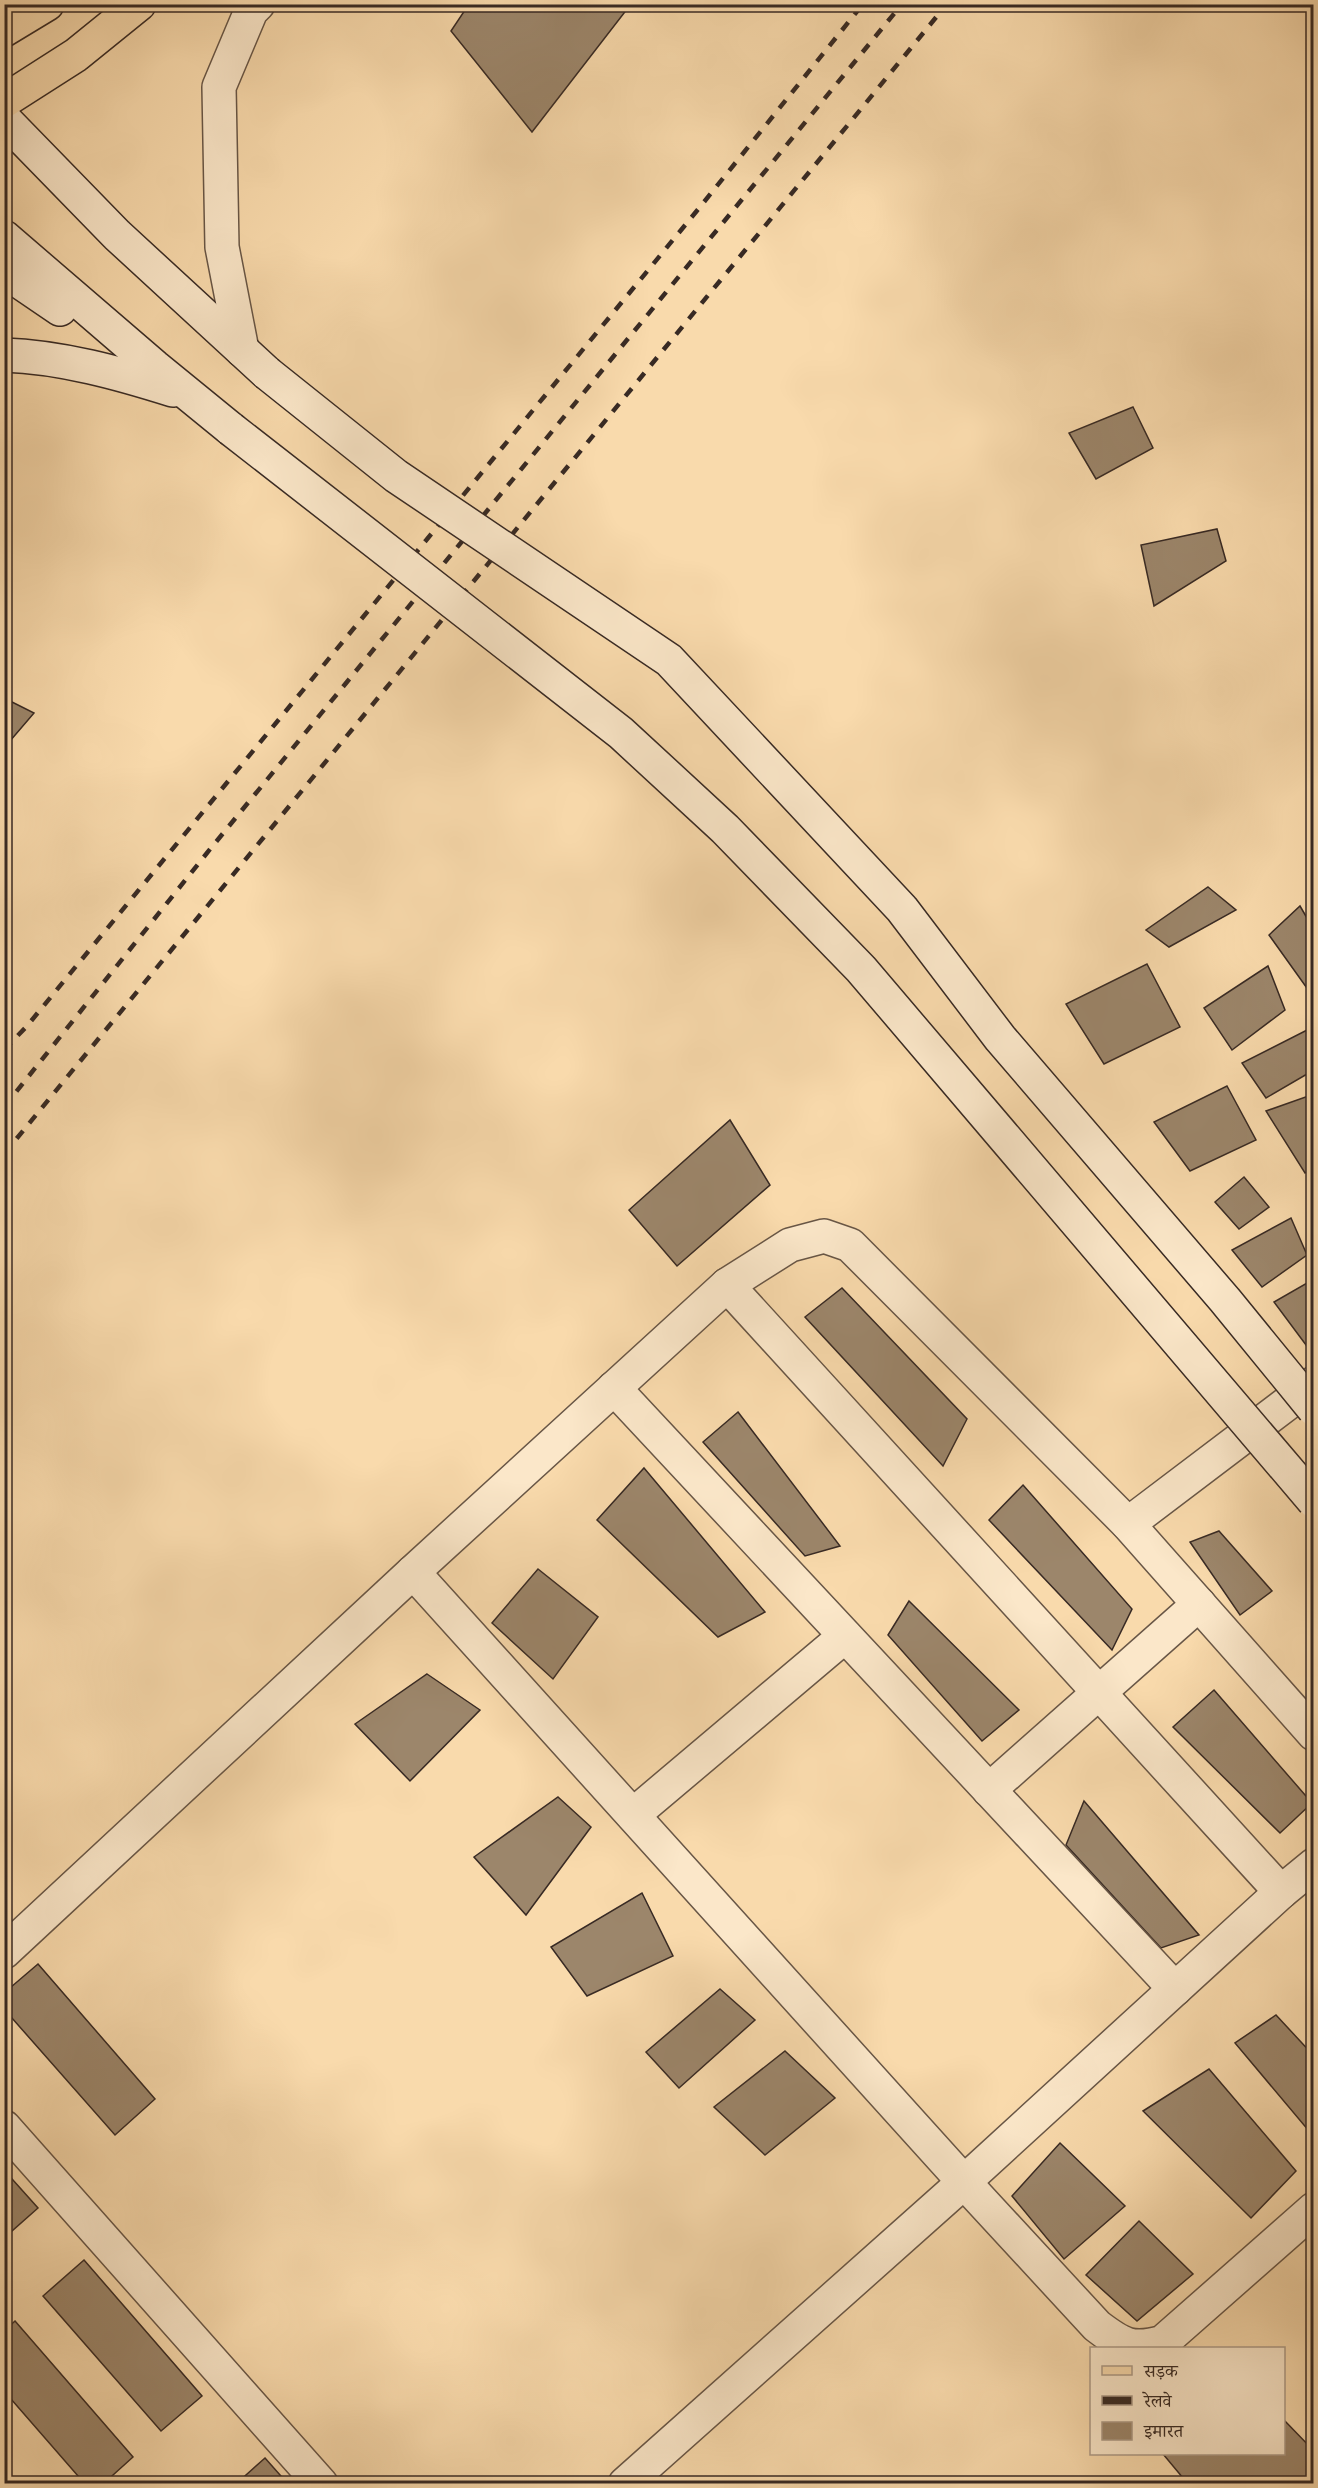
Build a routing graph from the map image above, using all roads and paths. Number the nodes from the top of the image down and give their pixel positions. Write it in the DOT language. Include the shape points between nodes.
graph roads {
  1 [pos="47,4"];
  2 [pos="139,4"];
  3 [pos="258,4"];
  4 [pos="4,30"];
  5 [pos="4,101"];
  6 [pos="4,119"];
  7 [pos="4,237"];
  8 [pos="4,271"];
  9 [pos="242,350"];
  10 [pos="4,356"];
  11 [pos="185,394"];
  12 [pos="726,1285"];
  13 [pos="1314,1383"];
  14 [pos="614,1388"];
  15 [pos="1314,1409"];
  16 [pos="1314,1501"];
  17 [pos="1128,1524"];
  18 [pos="413,1572"];
  19 [pos="1199,1604"];
  20 [pos="845,1635"];
  21 [pos="1100,1694"];
  22 [pos="1314,1734"];
  23 [pos="989,1790"];
  24 [pos="633,1815"];
  25 [pos="1314,1865"];
  26 [pos="1281,1892"];
  27 [pos="4,1952"];
  28 [pos="1175,1989"];
  29 [pos="4,2127"];
  30 [pos="964,2182"];
  31 [pos="1314,2209"];
  32 [pos="1137,2347"];
  33 [pos="1147,2347"];
  34 [pos="321,2484"];
  35 [pos="625,2484"];
  1 -- 4 [label="main road"];
  2 -- 5 [label="main road" via="76,54"];
  3 -- 9 [label="street" via="251,11 219,87 222,247"];
  6 -- 9 [label="street" via="117,235"];
  7 -- 11 [label="street"];
  8 -- 11 [label="street"];
  9 -- 15 [label="street, bridge" via="396,476 669,660 902,909 1000,1038 1226,1300"];
  10 -- 11 [label="street" via="71,363"];
  11 -- 16 [label="street, bridge" via="621,733 725,829 861,969"];
  12 -- 14 [label="street"];
  12 -- 17 [label="street" via="790,1245 824,1236 850,1245"];
  12 -- 21 [label="street"];
  13 -- 17 [label="street"];
  14 -- 18 [label="street"];
  14 -- 20 [label="street"];
  17 -- 19 [label="street"];
  18 -- 24 [label="street"];
  18 -- 27 [label="street"];
  19 -- 21 [label="street"];
  19 -- 22 [label="street"];
  20 -- 23 [label="street"];
  20 -- 24 [label="street"];
  21 -- 23 [label="street"];
  21 -- 26 [label="street"];
  23 -- 28 [label="street"];
  24 -- 30 [label="street"];
  25 -- 26 [label="street"];
  26 -- 28 [label="street"];
  28 -- 30 [label="street"];
  29 -- 34 [label="street"];
  30 -- 32 [label="street" via="1097,2326 1118,2342"];
  30 -- 35 [label="street"];
  31 -- 33 [label="street" via="1175,2333"];
}
